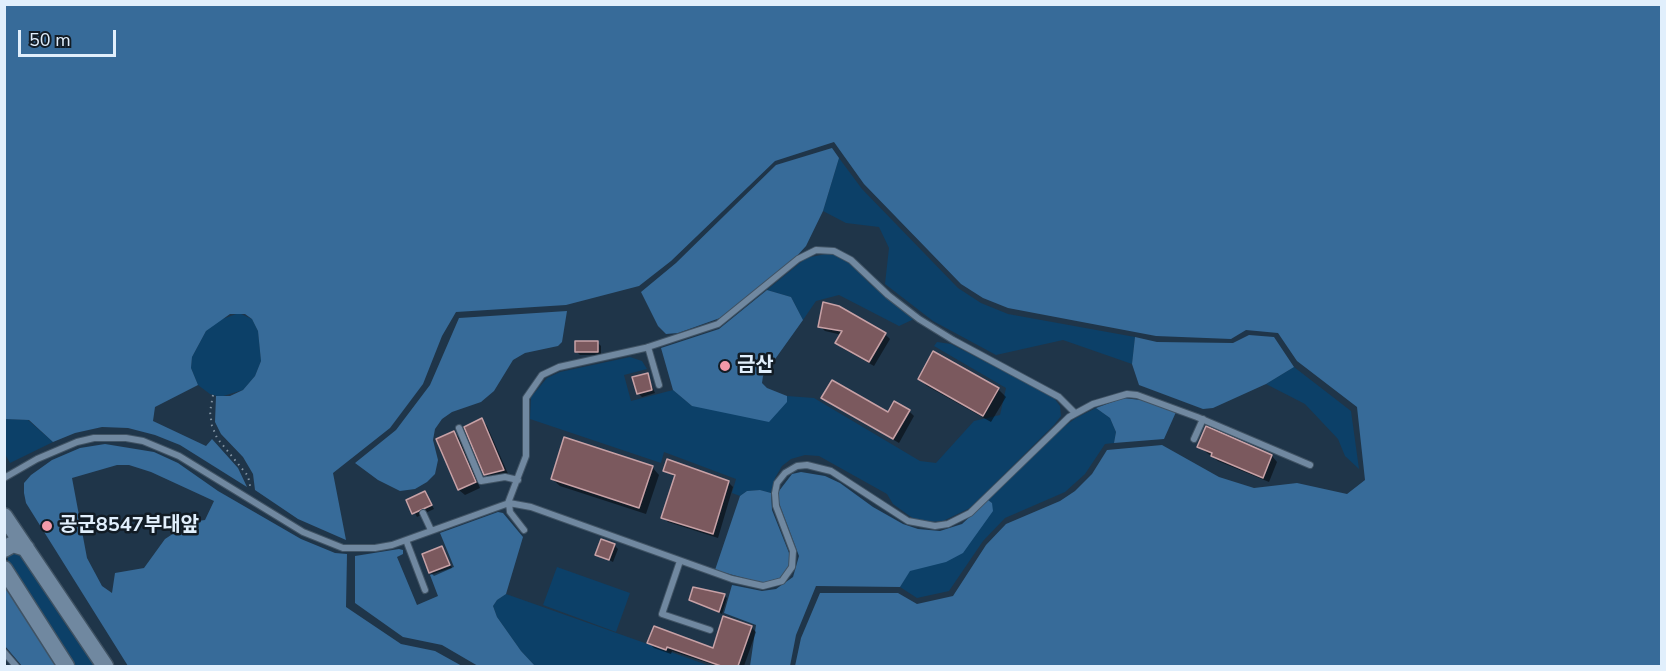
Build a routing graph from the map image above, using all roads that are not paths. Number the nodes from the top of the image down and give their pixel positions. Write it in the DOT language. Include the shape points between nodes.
graph roads {
  1 [pos="648,347"];
  2 [pos="659,385"];
  3 [pos="1075,413"];
  4 [pos="1203,419"];
  5 [pos="459,428"];
  6 [pos="1194,439"];
  7 [pos="1310,465"];
  8 [pos="4,478"];
  9 [pos="518,480"];
  10 [pos="509,503"];
  11 [pos="423,513"];
  12 [pos="4,516"];
  13 [pos="431,531"];
  14 [pos="524,531"];
  15 [pos="406,540"];
  16 [pos="26,548"];
  17 [pos="4,549"];
  18 [pos="680,561"];
  19 [pos="4,569"];
  20 [pos="424,590"];
  21 [pos="710,630"];
  22 [pos="4,652"];
  23 [pos="16,666"];
  24 [pos="66,666"];
  25 [pos="105,666"];
  1 -- 2 [label="lane"];
  1 -- 3 [label="lane" via="718,324 807,253 834,251 851,260 919,319 1059,397"];
  1 -- 9 [label="lane" via="559,367 535,382 526,398 527,447"];
  3 -- 4 [label="lane" via="1126,394"];
  3 -- 18 [label="lane" via="970,513 948,524 908,521 831,471 796,466 777,483 775,494 793,551 792,567 782,581 763,586 750,584"];
  4 -- 6 [label="lane"];
  4 -- 7 [label="lane"];
  5 -- 9 [label="lane" via="481,481 505,477"];
  8 -- 15 [label="lane" via="77,442 126,438 179,456 303,532 343,548 375,548"];
  9 -- 10 [label="lane"];
  10 -- 13 [label="lane"];
  10 -- 14 [label="lane" via="510,512"];
  10 -- 18 [label="lane" via="531,507"];
  11 -- 13 [label="lane"];
  12 -- 16 [label="main road"];
  13 -- 15 [label="lane"];
  15 -- 20 [label="lane"];
  16 -- 17 [label="main road" via="13,544"];
  16 -- 25 [label="main road"];
  18 -- 21 [label="lane" via="662,614"];
  19 -- 24 [label="main road"];
  22 -- 23 [label="lane"];
}
